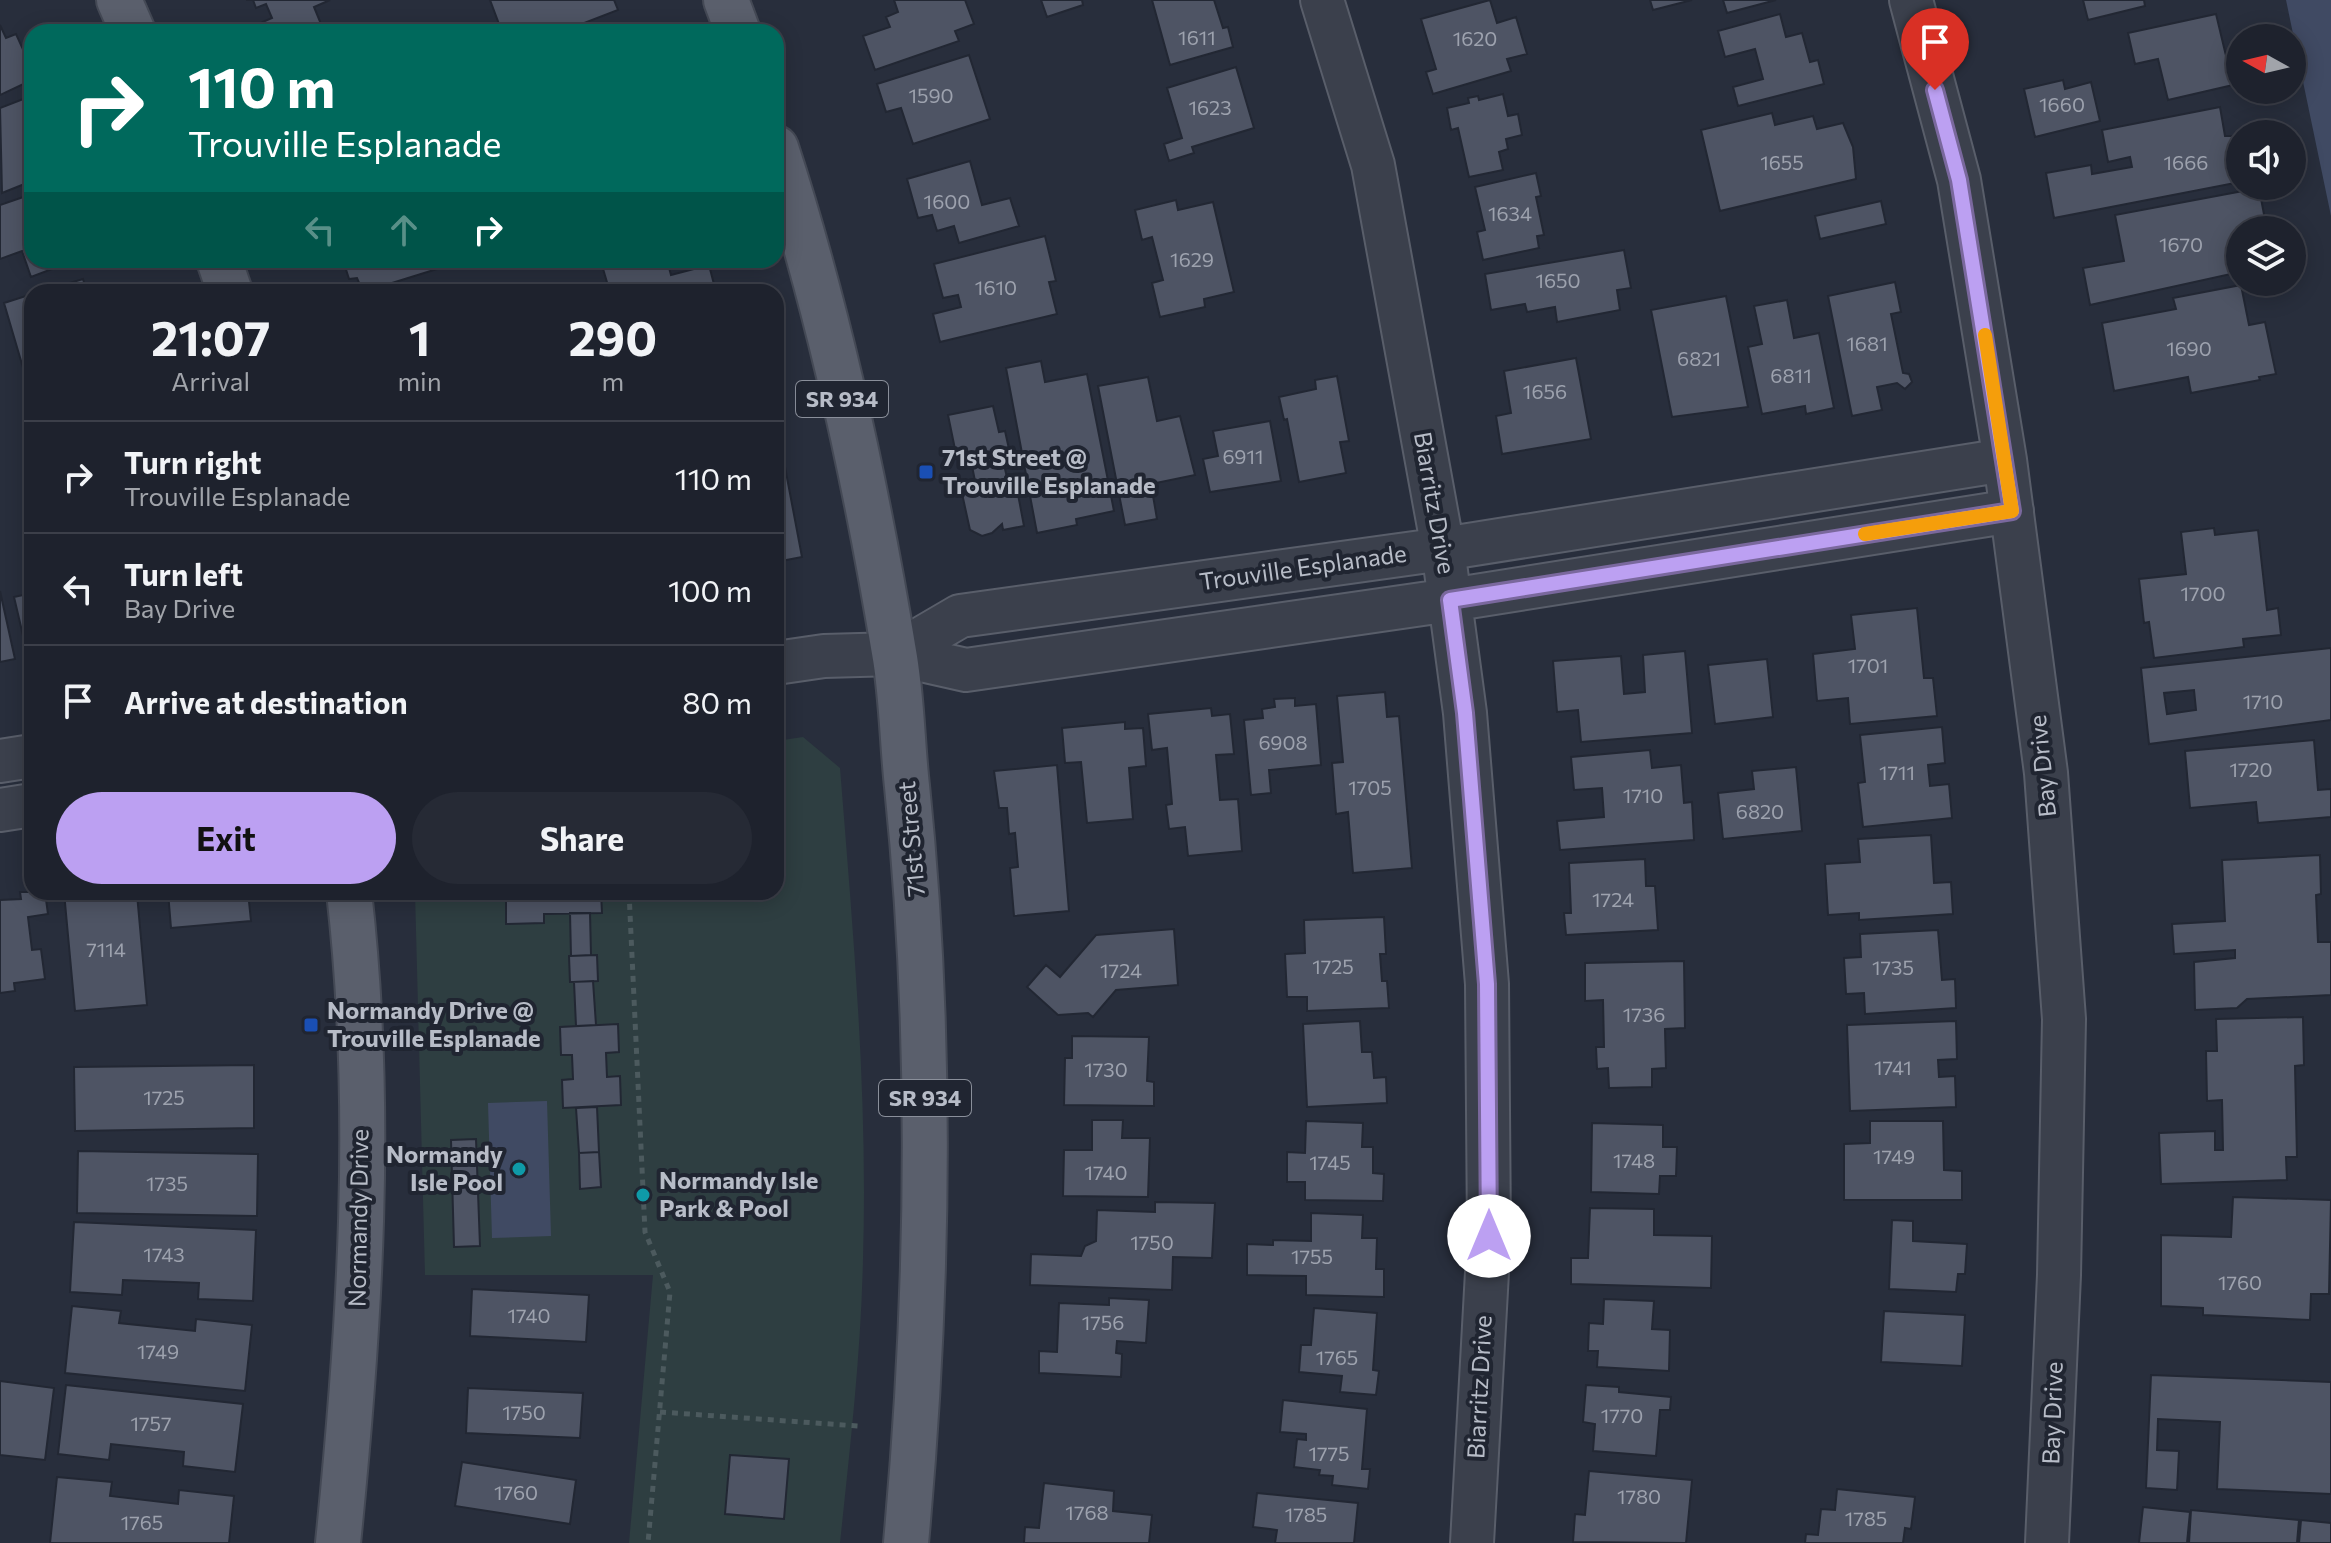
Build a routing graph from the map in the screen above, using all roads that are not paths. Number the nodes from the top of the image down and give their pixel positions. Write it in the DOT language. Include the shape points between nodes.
graph roads {
  1 [pos="119,0"];
  2 [pos="726,0"];
  3 [pos="1322,0"];
  4 [pos="1911,0"];
  5 [pos="130,24"];
  6 [pos="735,24"];
  7 [pos="784,178"];
  8 [pos="2005,460"];
  9 [pos="2012,511"];
  10 [pos="1443,549"];
  11 [pos="1450,600"];
  12 [pos="895,654"];
  13 [pos="784,662"];
  14 [pos="24,757"];
  15 [pos="0,761"];
  16 [pos="24,806"];
  17 [pos="0,810"];
  18 [pos="350,900"];
  19 [pos="338,1543"];
  20 [pos="906,1543"];
  21 [pos="1472,1543"];
  22 [pos="2047,1543"];
  1 -- 5 [label="main road"];
  2 -- 6 [label="main road"];
  3 -- 10 [label="street, Biarritz Drive" via="1373,165"];
  4 -- 8 [label="street, Bay Drive" via="1959,180"];
  7 -- 12 [label="main road, 71st Street / SR 934" via="851,432"];
  8 -- 9 [label="street, Bay Drive"];
  8 -- 10 [label="street, Trouville Esplanade"];
  9 -- 11 [label="street, Trouville Esplanade"];
  9 -- 22 [label="street, Bay Drive" via="2046,773 2064,1019"];
  10 -- 11 [label="street, Biarritz Drive"];
  10 -- 12 [label="street, Trouville Esplanade" via="960,616"];
  11 -- 12 [label="street, Trouville Esplanade" via="966,670"];
  11 -- 21 [label="street, Biarritz Drive" via="1465,713 1487,984 1489,1236"];
  12 -- 13 [label="street, Trouville Esplanade"];
  12 -- 20 [label="main road, 71st Street / SR 934" via="921,937 925,1071 925,1268"];
  14 -- 15 [label="street"];
  16 -- 17 [label="street"];
  18 -- 19 [label="main road, Normandy Drive" via="360,1040 362,1173"];
}
